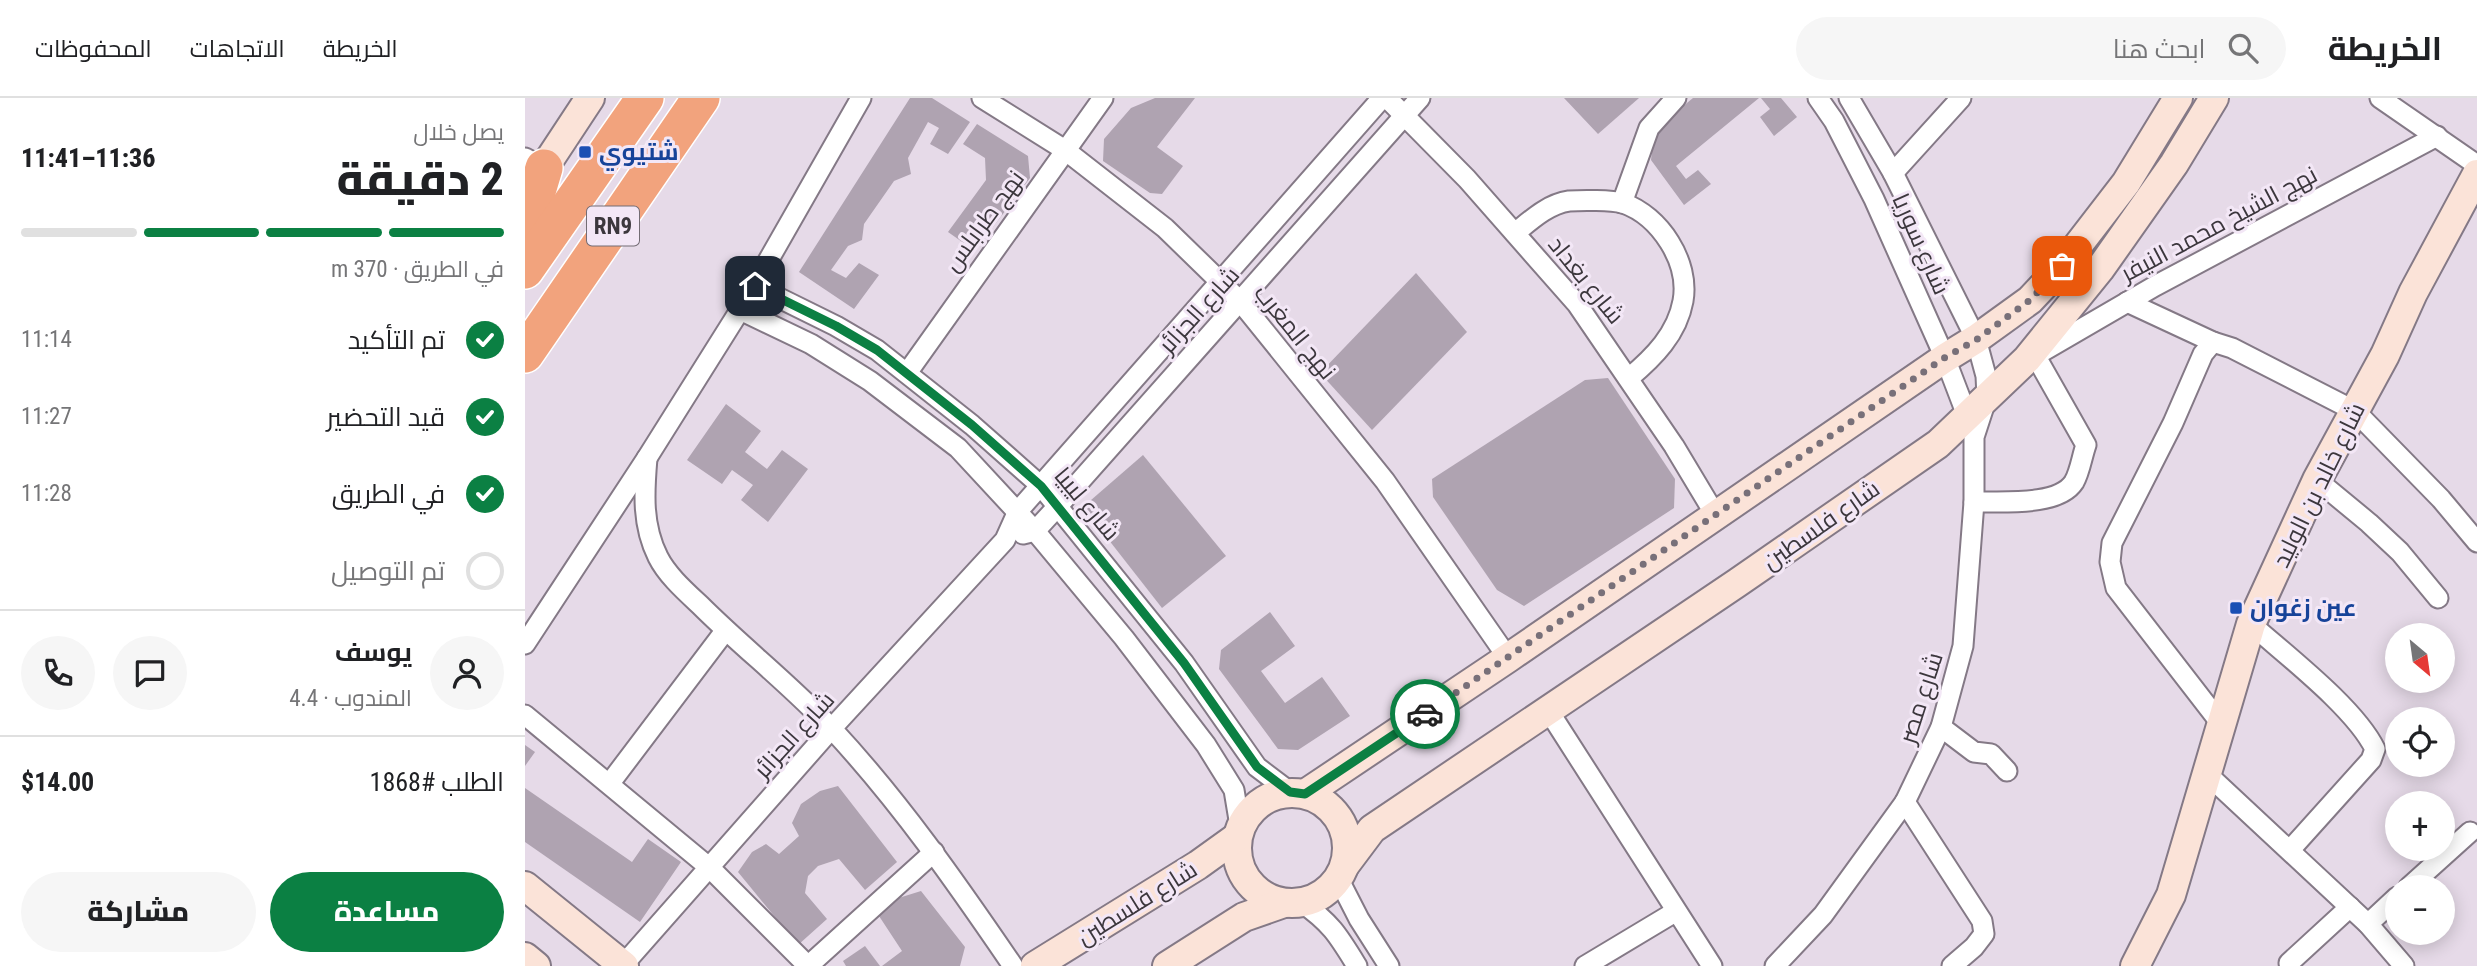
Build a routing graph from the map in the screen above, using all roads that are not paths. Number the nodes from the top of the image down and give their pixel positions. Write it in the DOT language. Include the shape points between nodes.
graph roads {
  1 [pos="590,98"];
  2 [pos="645,98"];
  3 [pos="701,98"];
  4 [pos="860,98"];
  5 [pos="982,98"];
  6 [pos="1103,98"];
  7 [pos="1384,98"];
  8 [pos="1420,98"];
  9 [pos="1676,98"];
  10 [pos="1818,98"];
  11 [pos="1849,98"];
  12 [pos="1961,98"];
  13 [pos="2178,98"];
  14 [pos="2214,98"];
  15 [pos="2380,98"];
  16 [pos="1404,116"];
  17 [pos="2437,136"];
  18 [pos="1065,150"];
  19 [pos="2477,165"];
  20 [pos="1893,173"];
  21 [pos="531,174"];
  22 [pos="2477,174"];
  23 [pos="1622,203"];
  24 [pos="1911,210"];
  25 [pos="1885,221"];
  26 [pos="525,232"];
  27 [pos="1515,233"];
  28 [pos="525,270"];
  29 [pos="1220,282"];
  30 [pos="755,286"];
  31 [pos="1240,301"];
  32 [pos="2127,302"];
  33 [pos="740,310"];
  34 [pos="1976,340"];
  35 [pos="2213,342"];
  36 [pos="525,355"];
  37 [pos="2031,357"];
  38 [pos="1944,358"];
  39 [pos="907,373"];
  40 [pos="1629,377"];
  41 [pos="2354,411"];
  42 [pos="1976,416"];
  43 [pos="647,458"];
  44 [pos="2317,480"];
  45 [pos="1041,486"];
  46 [pos="1974,502"];
  47 [pos="1058,506"];
  48 [pos="1018,512"];
  49 [pos="1716,516"];
  50 [pos="1035,531"];
  51 [pos="1006,540"];
  52 [pos="2477,542"];
  53 [pos="2438,598"];
  54 [pos="2251,624"];
  55 [pos="725,631"];
  56 [pos="525,644"];
  57 [pos="1508,658"];
  58 [pos="1548,710"];
  59 [pos="525,715"];
  60 [pos="2222,724"];
  61 [pos="1941,727"];
  62 [pos="832,728"];
  63 [pos="2007,771"];
  64 [pos="2207,774"];
  65 [pos="610,783"];
  66 [pos="1298,793"];
  67 [pos="1905,802"];
  68 [pos="1239,832"];
  69 [pos="2470,832"];
  70 [pos="2290,850"];
  71 [pos="934,852"];
  72 [pos="710,868"];
  73 [pos="1341,872"];
  74 [pos="2422,875"];
  75 [pos="525,886"];
  76 [pos="1293,902"];
  77 [pos="2350,907"];
  78 [pos="2385,908"];
  79 [pos="1675,912"];
  80 [pos="2368,924"];
  81 [pos="525,957"];
  82 [pos="2289,963"];
  83 [pos="624,965"];
  84 [pos="536,966"];
  85 [pos="808,966"];
  86 [pos="1013,966"];
  87 [pos="1035,966"];
  88 [pos="1167,966"];
  89 [pos="1357,966"];
  90 [pos="1389,966"];
  91 [pos="1585,966"];
  92 [pos="1712,966"];
  93 [pos="1775,966"];
  94 [pos="1952,966"];
  95 [pos="2135,966"];
  96 [pos="2404,966"];
  1 -- 21 [label="street"];
  2 -- 28 [label="highway, RN9"];
  3 -- 36 [label="highway, RN9"];
  4 -- 30 [label="street"];
  5 -- 18 [label="street, نهج المغرب"];
  6 -- 18 [label="street, نهج طرابلس"];
  7 -- 16 [label="street, شارع بغداد"];
  7 -- 29 [label="street, شارع الجزائر"];
  8 -- 16 [label="street, شارع الجزائر"];
  9 -- 23 [label="street" via="1649,128"];
  10 -- 25 [label="street, شارع سوريا"];
  11 -- 20 [label="street, شارع سوريا"];
  12 -- 20 [label="street"];
  13 -- 34 [label="street" via="2126,183 2062,266 2030,300"];
  14 -- 37 [label="street, شارع فلسطين" via="2100,269"];
  15 -- 17 [label="street"];
  16 -- 27 [label="street, شارع بغداد"];
  16 -- 31 [label="street, شارع الجزائر"];
  17 -- 19 [label="street"];
  17 -- 32 [label="street, نهج الشيخ محمد النيفر"];
  18 -- 29 [label="street, نهج المغرب" via="1165,228"];
  18 -- 39 [label="street, نهج طرابلس"];
  20 -- 24 [label="street, شارع سوريا"];
  21 -- 26 [label="highway"];
  22 -- 41 [label="street, شارع خالد بن الوليد"];
  23 -- 27 [label="street" via="1568,201 1542,212"];
  23 -- 40 [label="street" via="1662,232 1677,254 1683,280 1683,300 1674,327 1656,355"];
  24 -- 25 [label="street"];
  24 -- 34 [label="street, شارع سوريا"];
  25 -- 38 [label="street, شارع سوريا"];
  27 -- 40 [label="street, شارع بغداد" via="1577,303"];
  29 -- 31 [label="street, نهج المغرب"];
  29 -- 45 [label="street, شارع الجزائر"];
  30 -- 33 [label="street"];
  30 -- 39 [label="street, شارع ليبيا" via="836,326"];
  31 -- 47 [label="street, شارع الجزائر"];
  31 -- 57 [label="street, نهج المغرب" via="1385,481"];
  32 -- 35 [label="street"];
  32 -- 37 [label="street, نهج الشيخ محمد النيفر"];
  33 -- 43 [label="street"];
  33 -- 48 [label="street" via="811,344 870,381 958,449"];
  34 -- 38 [label="street"];
  34 -- 42 [label="street, شارع سوريا" via="1986,376"];
  35 -- 41 [label="street"];
  35 -- 60 [label="street" via="2121,523 2110,562 2116,588"];
  37 -- 42 [label="street, شارع فلسطين"];
  37 -- 46 [label="street" via="2086,445 2074,482 2062,494 2044,499"];
  38 -- 42 [label="street, شارع سوريا"];
  38 -- 49 [label="street"];
  39 -- 45 [label="street, شارع ليبيا"];
  40 -- 49 [label="street, شارع بغداد"];
  41 -- 44 [label="street, شارع خالد بن الوليد"];
  41 -- 52 [label="street"];
  42 -- 46 [label="street, شارع مصر"];
  42 -- 58 [label="street, شارع فلسطين"];
  43 -- 55 [label="street" via="647,529 659,559"];
  43 -- 56 [label="street"];
  44 -- 53 [label="street" via="2400,552"];
  44 -- 54 [label="street, شارع خالد بن الوليد"];
  45 -- 47 [label="street, شارع ليبيا"];
  45 -- 48 [label="street, شارع الجزائر"];
  46 -- 61 [label="street, شارع مصر" via="1963,646"];
  47 -- 50 [label="street, شارع الجزائر"];
  47 -- 66 [label="street, شارع ليبيا" via="1184,663 1257,767"];
  48 -- 50 [label="street"];
  48 -- 51 [label="street, شارع الجزائر"];
  49 -- 57 [label="street"];
  50 -- 51 [label="street, شارع الجزائر"];
  50 -- 68 [label="street" via="1206,746 1234,790"];
  51 -- 62 [label="street, شارع الجزائر"];
  54 -- 60 [label="street, شارع خالد بن الوليد"];
  54 -- 70 [label="street" via="2320,685 2375,749 2371,760"];
  55 -- 62 [label="street"];
  55 -- 65 [label="street"];
  57 -- 66 [label="street"];
  58 -- 73 [label="street, شارع فلسطين" via="1371,829"];
  58 -- 79 [label="street"];
  59 -- 65 [label="street"];
  60 -- 64 [label="street, شارع خالد بن الوليد"];
  61 -- 63 [label="street" via="1975,752 1991,754"];
  61 -- 67 [label="street, شارع مصر"];
  62 -- 71 [label="street"];
  62 -- 72 [label="street, شارع الجزائر"];
  64 -- 70 [label="street"];
  64 -- 95 [label="street, شارع خالد بن الوليد" via="2171,895"];
  65 -- 72 [label="street"];
  66 -- 68 [label="street" via="1260,802 1248,813"];
  66 -- 73 [label="street" via="1322,801 1345,829 1348,847"];
  67 -- 93 [label="street, شارع مصر" via="1823,915"];
  67 -- 94 [label="street" via="1982,921 1984,934"];
  68 -- 76 [label="street" via="1236,852 1246,880 1270,899"];
  68 -- 87 [label="street, شارع فلسطين" via="1198,865"];
  69 -- 74 [label="street"];
  70 -- 77 [label="street"];
  71 -- 85 [label="street"];
  71 -- 86 [label="street"];
  72 -- 83 [label="street, شارع الجزائر"];
  72 -- 85 [label="street"];
  73 -- 76 [label="street" via="1321,894"];
  73 -- 90 [label="street" via="1359,919"];
  75 -- 83 [label="street"];
  76 -- 88 [label="street" via="1244,917"];
  76 -- 89 [label="street" via="1325,919"];
  77 -- 80 [label="street"];
  77 -- 82 [label="street"];
  78 -- 80 [label="street"];
  79 -- 91 [label="street"];
  79 -- 92 [label="street"];
  80 -- 96 [label="street"];
  81 -- 84 [label="street"];
}
